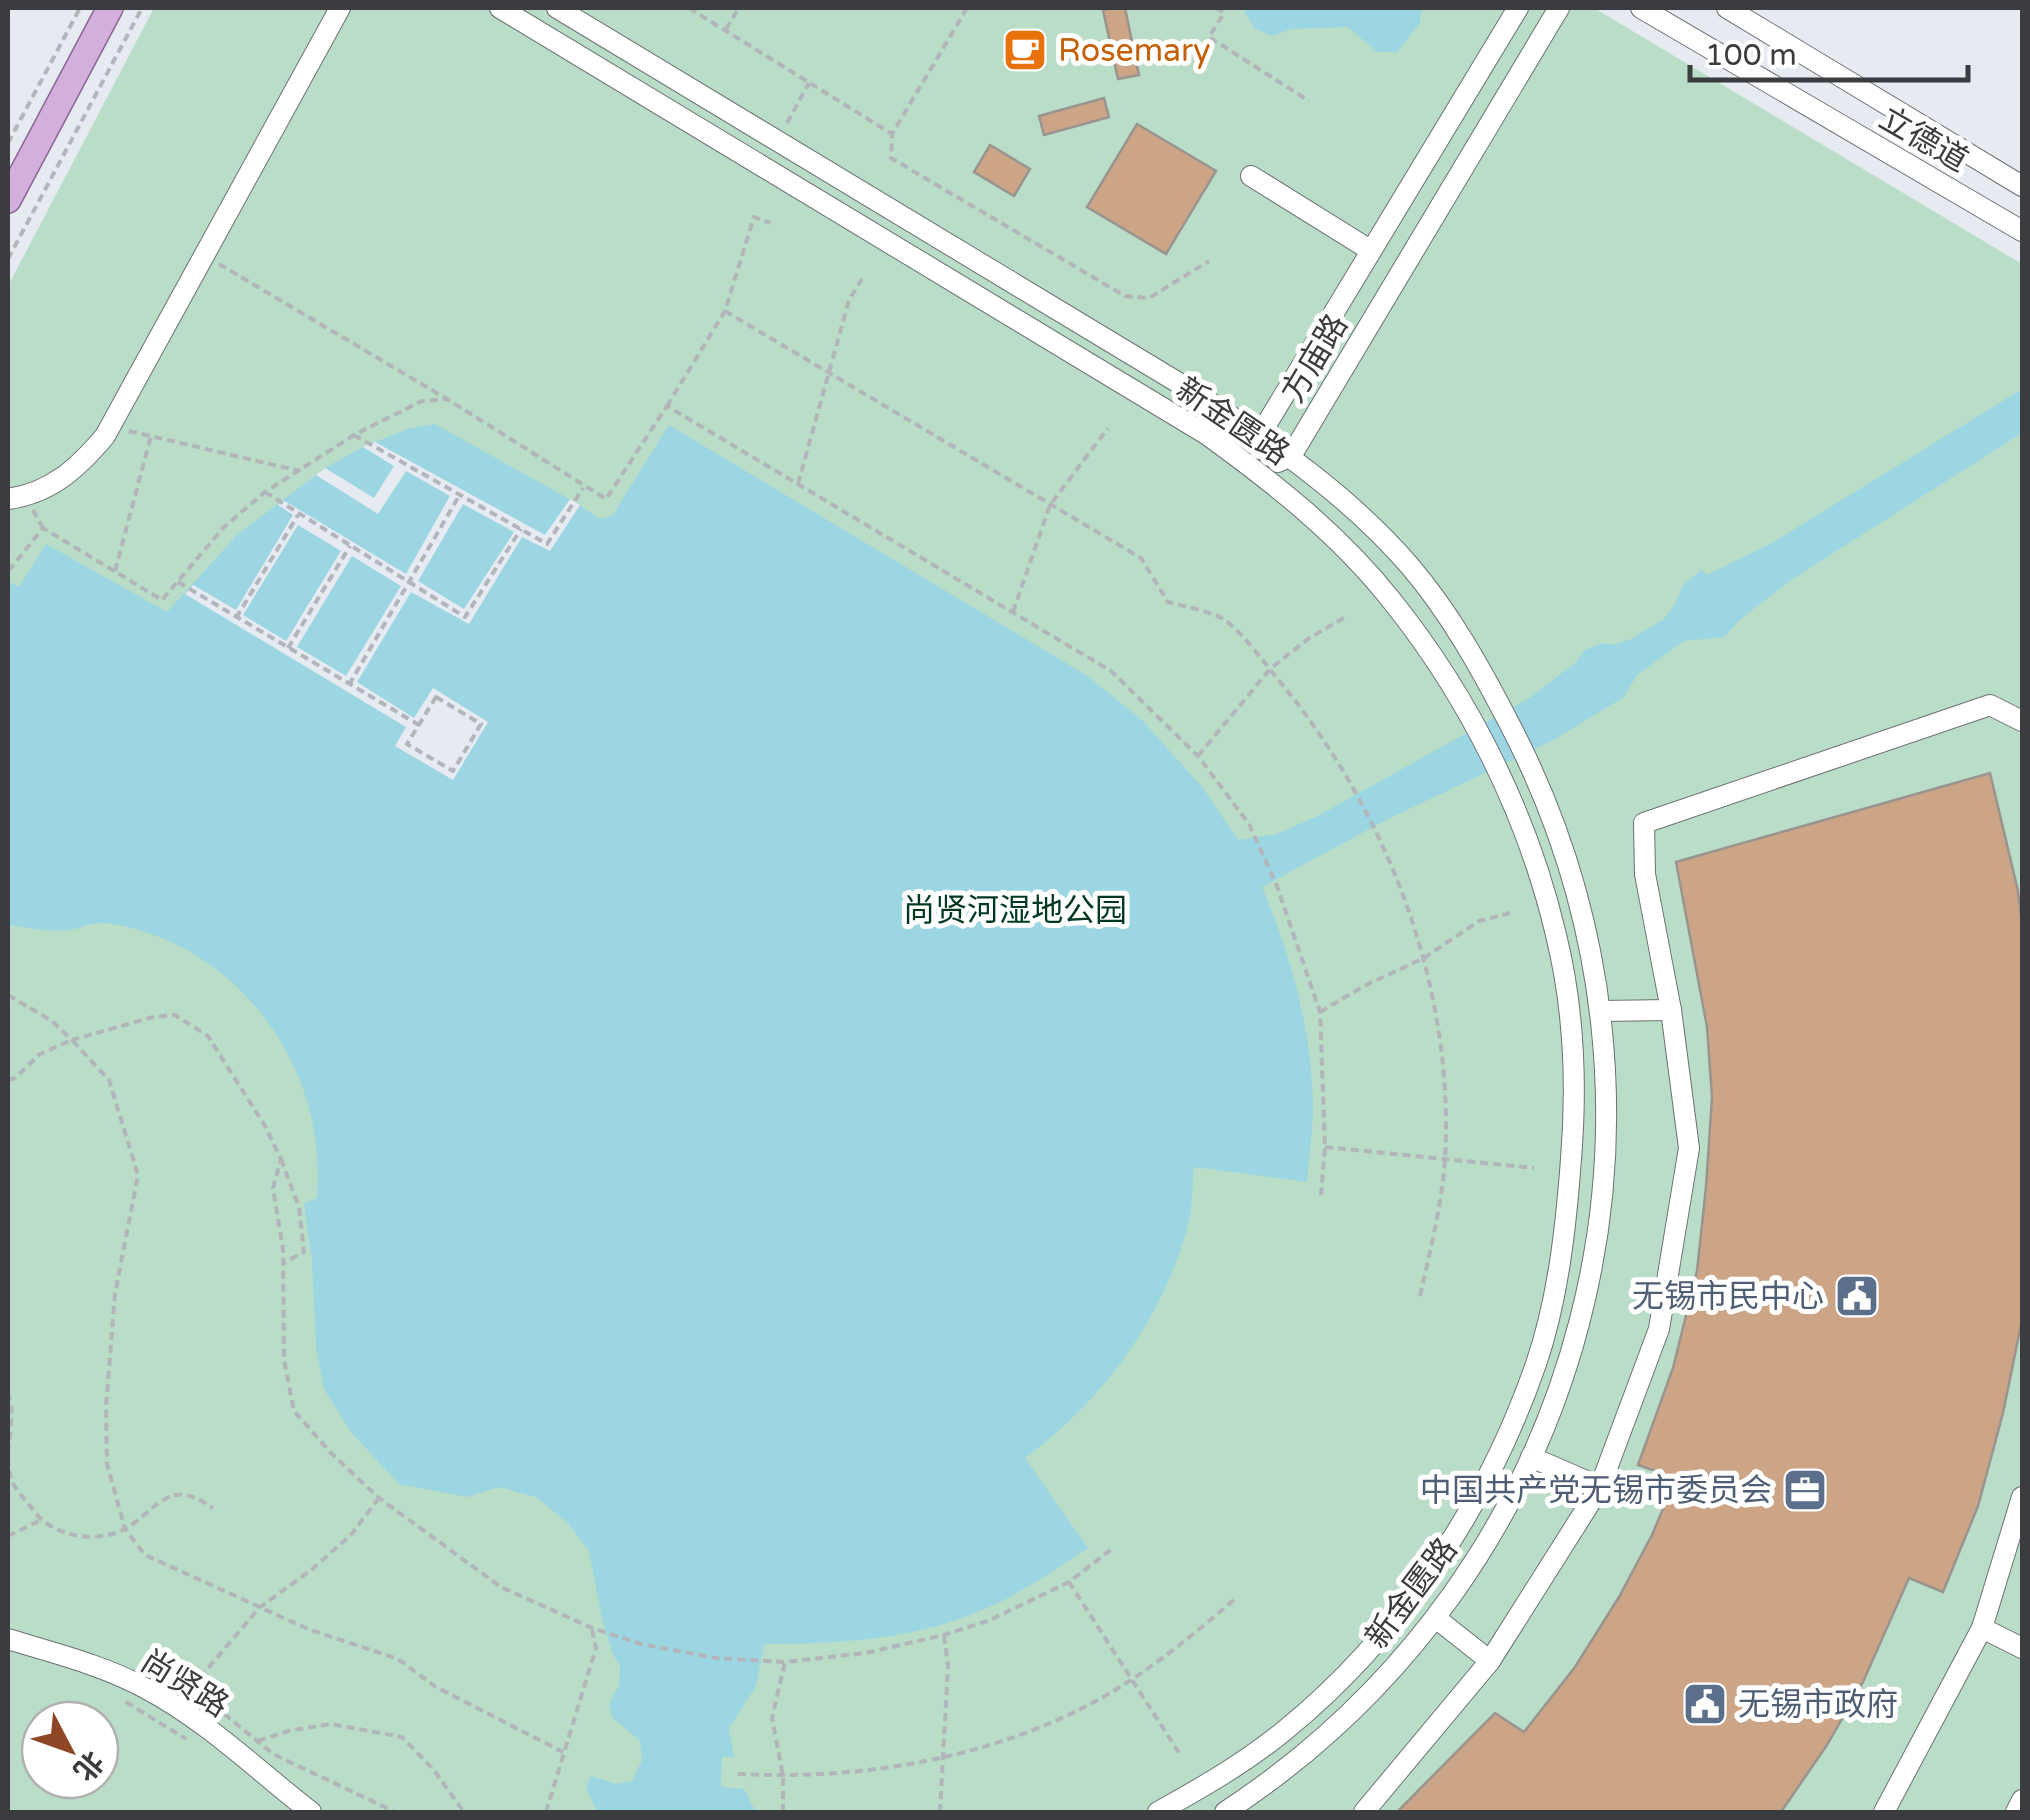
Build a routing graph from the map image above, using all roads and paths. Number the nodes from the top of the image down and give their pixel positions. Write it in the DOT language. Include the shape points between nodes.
graph roads {
  1 [pos="80,8"];
  2 [pos="110,8"];
  3 [pos="142,8"];
  4 [pos="340,8"];
  5 [pos="500,8"];
  6 [pos="557,8"];
  7 [pos="690,8"];
  8 [pos="739,8"];
  9 [pos="966,8"];
  10 [pos="1216,8"];
  11 [pos="1518,8"];
  12 [pos="1560,8"];
  13 [pos="1640,8"];
  14 [pos="1727,8"];
  15 [pos="725,31"];
  16 [pos="810,82"];
  17 [pos="1309,101"];
  18 [pos="892,134"];
  19 [pos="777,140"];
  20 [pos="8,143"];
  21 [pos="1251,176"];
  22 [pos="2022,186"];
  23 [pos="8,200"];
  24 [pos="770,223"];
  25 [pos="2022,232"];
  26 [pos="1370,250"];
  27 [pos="204,255"];
  28 [pos="8,259"];
  29 [pos="1209,262"];
  30 [pos="862,278"];
  31 [pos="724,311"];
  32 [pos="830,372"];
  33 [pos="447,399"];
  34 [pos="666,406"];
  35 [pos="110,427"];
  36 [pos="1108,428"];
  37 [pos="354,435"];
  38 [pos="1260,435"];
  39 [pos="151,436"];
  40 [pos="1291,456"];
  41 [pos="300,471"];
  42 [pos="1258,471"];
  43 [pos="798,484"];
  44 [pos="584,488"];
  45 [pos="265,492"];
  46 [pos="460,496"];
  47 [pos="8,499"];
  48 [pos="1050,505"];
  49 [pos="298,515"];
  50 [pos="521,529"];
  51 [pos="350,546"];
  52 [pos="8,566"];
  53 [pos="115,571"];
  54 [pos="176,581"];
  55 [pos="409,583"];
  56 [pos="1014,612"];
  57 [pos="1347,616"];
  58 [pos="236,618"];
  59 [pos="288,648"];
  60 [pos="1270,670"];
  61 [pos="350,685"];
  62 [pos="2022,721"];
  63 [pos="418,725"];
  64 [pos="1198,756"];
  65 [pos="1510,913"];
  66 [pos="1424,958"];
  67 [pos="8,995"];
  68 [pos="1671,1010"];
  69 [pos="1601,1011"];
  70 [pos="1320,1012"];
  71 [pos="72,1040"];
  72 [pos="8,1080"];
  73 [pos="1326,1146"];
  74 [pos="280,1159"];
  75 [pos="1445,1159"];
  76 [pos="1605,1160"];
  77 [pos="1570,1162"];
  78 [pos="1534,1168"];
  79 [pos="1321,1194"];
  80 [pos="1567,1213"];
  81 [pos="1600,1215"];
  82 [pos="283,1263"];
  83 [pos="1419,1300"];
  84 [pos="8,1393"];
  85 [pos="1532,1457"];
  86 [pos="1600,1487"];
  87 [pos="2022,1497"];
  88 [pos="378,1498"];
  89 [pos="212,1508"];
  90 [pos="40,1520"];
  91 [pos="125,1529"];
  92 [pos="8,1536"];
  93 [pos="2016,1543"];
  94 [pos="1113,1548"];
  95 [pos="1070,1582"];
  96 [pos="1237,1597"];
  97 [pos="259,1608"];
  98 [pos="1437,1619"];
  99 [pos="592,1628"];
  100 [pos="1982,1628"];
  101 [pos="944,1636"];
  102 [pos="8,1641"];
  103 [pos="2022,1648"];
  104 [pos="1490,1660"];
  105 [pos="785,1662"];
  106 [pos="1132,1679"];
  107 [pos="123,1700"];
  108 [pos="1285,1730"];
  109 [pos="188,1740"];
  110 [pos="258,1741"];
  111 [pos="563,1752"];
  112 [pos="1304,1755"];
  113 [pos="1181,1756"];
  114 [pos="942,1758"];
  115 [pos="1233,1768"];
  116 [pos="738,1774"];
  117 [pos="783,1776"];
  118 [pos="1254,1794"];
  119 [pos="2022,1800"];
  120 [pos="303,1812"];
  121 [pos="311,1812"];
  122 [pos="395,1812"];
  123 [pos="464,1812"];
  124 [pos="546,1812"];
  125 [pos="783,1812"];
  126 [pos="940,1812"];
  127 [pos="1158,1812"];
  128 [pos="1226,1812"];
  129 [pos="1364,1812"];
  130 [pos="1884,1812"];
  131 [pos="2016,1812"];
  1 -- 20 [label="path"];
  2 -- 23 [label="main road"];
  3 -- 28 [label="path"];
  4 -- 27 [label="street"];
  5 -- 42 [label="street, 新金匮路"];
  6 -- 19 [label="street, 新金匮路"];
  7 -- 15 [label="path"];
  8 -- 15 [label="path"];
  9 -- 18 [label="path"];
  10 -- 17 [label="path" via="1224,12 1209,37"];
  11 -- 26 [label="street, 方庙路"];
  12 -- 40 [label="street, 方庙路"];
  13 -- 25 [label="street, 立德道"];
  14 -- 22 [label="street, 立德道"];
  15 -- 16 [label="path"];
  16 -- 18 [label="path"];
  16 -- 19 [label="path"];
  18 -- 29 [label="path" via="891,158 1125,296 1150,298"];
  19 -- 38 [label="street, 新金匮路"];
  21 -- 26 [label="street"];
  24 -- 31 [label="path" via="754,218"];
  26 -- 38 [label="street, 方庙路"];
  27 -- 33 [label="path"];
  27 -- 35 [label="street"];
  30 -- 32 [label="path" via="849,300"];
  31 -- 32 [label="path"];
  31 -- 34 [label="path"];
  32 -- 43 [label="path"];
  32 -- 48 [label="path"];
  33 -- 37 [label="path" via="422,401"];
  33 -- 44 [label="path"];
  34 -- 43 [label="path"];
  34 -- 44 [label="path" via="606,499"];
  35 -- 39 [label="path"];
  35 -- 47 [label="street" via="82,464 56,483"];
  36 -- 48 [label="path"];
  37 -- 41 [label="path"];
  37 -- 46 [label="path"];
  38 -- 40 [label="street, 新金匮路"];
  38 -- 42 [label="street, 方庙路"];
  39 -- 41 [label="path"];
  39 -- 53 [label="path"];
  40 -- 42 [label="street"];
  40 -- 69 [label="street, 新金匮路" via="1368,522 1467,642 1552,815 1589,939"];
  41 -- 45 [label="path"];
  42 -- 77 [label="street, 新金匮路" via="1340,543 1391,600 1453,686 1500,774 1556,934 1574,1064"];
  43 -- 56 [label="path"];
  44 -- 50 [label="path" via="548,544"];
  45 -- 49 [label="path"];
  45 -- 54 [label="path"];
  46 -- 50 [label="path"];
  46 -- 55 [label="path"];
  48 -- 56 [label="path"];
  48 -- 60 [label="path" via="1141,558 1168,602 1225,620"];
  49 -- 51 [label="path"];
  49 -- 58 [label="path"];
  50 -- 55 [label="path" via="465,617"];
  51 -- 55 [label="path"];
  51 -- 59 [label="path"];
  52 -- 53 [label="path" via="42,528"];
  53 -- 54 [label="path" via="162,600"];
  54 -- 58 [label="path"];
  55 -- 61 [label="path"];
  56 -- 64 [label="path" via="1111,671"];
  57 -- 60 [label="path"];
  58 -- 59 [label="path"];
  59 -- 61 [label="path"];
  60 -- 64 [label="path"];
  60 -- 66 [label="path" via="1319,729 1352,784 1406,900"];
  61 -- 63 [label="path"];
  62 -- 68 [label="street" via="1990,705 1644,823 1645,874"];
  63 -- 63 [label="path" via="436,697 481,724 453,771 407,744"];
  64 -- 70 [label="path" via="1249,824"];
  65 -- 66 [label="path" via="1478,921"];
  66 -- 70 [label="path"];
  66 -- 75 [label="path" via="1437,1028"];
  67 -- 71 [label="path"];
  68 -- 69 [label="street"];
  68 -- 86 [label="street" via="1689,1148 1659,1328"];
  69 -- 76 [label="street, 新金匮路"];
  70 -- 73 [label="path"];
  71 -- 72 [label="path" via="40,1054"];
  71 -- 74 [label="path" via="175,1015 208,1036"];
  71 -- 91 [label="path" via="109,1080 138,1175 114,1294 106,1406 107,1464"];
  73 -- 75 [label="path"];
  73 -- 79 [label="path"];
  74 -- 82 [label="path" via="273,1188"];
  74 -- 82 [label="path" via="299,1207 304,1252"];
  75 -- 78 [label="path"];
  75 -- 83 [label="path"];
  76 -- 77 [label="street" via="1589,1172"];
  76 -- 81 [label="street, 新金匮路"];
  77 -- 80 [label="street, 新金匮路"];
  80 -- 81 [label="street" via="1587,1199"];
  80 -- 108 [label="street, 新金匮路" via="1537,1362 1462,1524 1383,1633"];
  81 -- 85 [label="street, 新金匮路" via="1584,1312"];
  82 -- 88 [label="path" via="284,1360 294,1411"];
  84 -- 90 [label="path" via="11,1480"];
  85 -- 86 [label="street"];
  85 -- 98 [label="street, 新金匮路"];
  86 -- 104 [label="street"];
  87 -- 93 [label="street"];
  88 -- 97 [label="path" via="350,1536"];
  88 -- 99 [label="path" via="501,1587"];
  89 -- 91 [label="path" via="192,1495 170,1497"];
  90 -- 91 [label="path" via="74,1536"];
  90 -- 92 [label="path"];
  91 -- 97 [label="path" via="145,1555"];
  93 -- 100 [label="street"];
  94 -- 95 [label="path"];
  95 -- 101 [label="path"];
  95 -- 106 [label="path"];
  96 -- 106 [label="path"];
  97 -- 110 [label="path" via="204,1673 206,1698"];
  97 -- 111 [label="path" via="398,1659 436,1687"];
  98 -- 104 [label="street"];
  98 -- 112 [label="street, 新金匮路"];
  99 -- 105 [label="path" via="716,1658"];
  99 -- 111 [label="path" via="596,1648"];
  100 -- 103 [label="street"];
  100 -- 130 [label="street"];
  101 -- 105 [label="path"];
  101 -- 114 [label="path"];
  102 -- 120 [label="street, 尚贤路" via="170,1706"];
  102 -- 121 [label="street, 尚贤路" via="112,1674 173,1704"];
  104 -- 129 [label="street"];
  105 -- 117 [label="path" via="772,1718"];
  106 -- 113 [label="path"];
  106 -- 114 [label="path" via="1058,1718"];
  107 -- 109 [label="path"];
  108 -- 112 [label="street" via="1281,1756"];
  108 -- 115 [label="street, 新金匮路"];
  110 -- 122 [label="path"];
  110 -- 123 [label="path" via="331,1724 402,1738"];
  111 -- 124 [label="path"];
  112 -- 118 [label="street, 新金匮路"];
  114 -- 117 [label="path"];
  114 -- 126 [label="path"];
  115 -- 118 [label="street" via="1257,1773"];
  115 -- 127 [label="street, 新金匮路"];
  116 -- 117 [label="path"];
  117 -- 125 [label="path"];
  118 -- 128 [label="street, 新金匮路"];
  119 -- 131 [label="street"];
}
